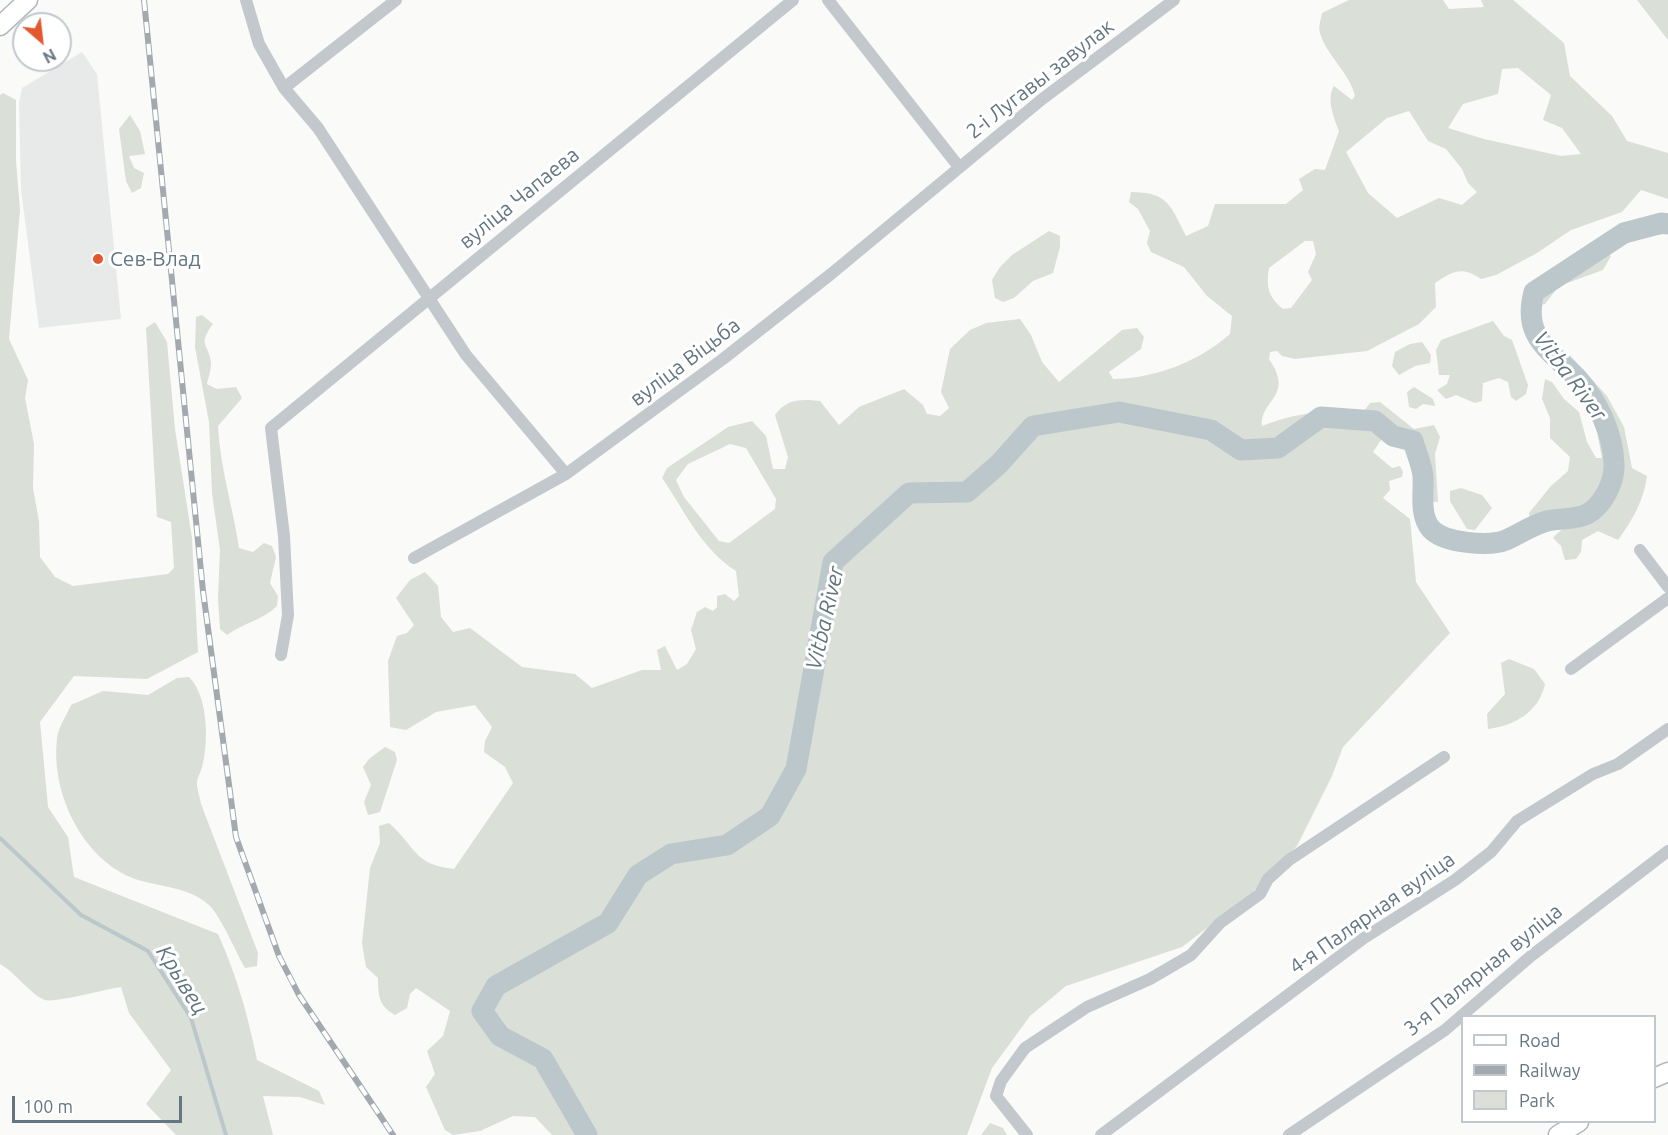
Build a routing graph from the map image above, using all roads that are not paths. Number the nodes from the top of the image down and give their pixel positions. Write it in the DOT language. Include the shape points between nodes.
graph roads {
  1 [pos="28,0"];
  2 [pos="246,0"];
  3 [pos="396,0"];
  4 [pos="794,0"];
  5 [pos="828,0"];
  6 [pos="1174,0"];
  7 [pos="0,26"];
  8 [pos="284,88"];
  9 [pos="959,167"];
  10 [pos="427,299"];
  11 [pos="567,474"];
  12 [pos="1640,550"];
  13 [pos="414,558"];
  14 [pos="1668,587"];
  15 [pos="1668,598"];
  16 [pos="282,655"];
  17 [pos="1571,669"];
  18 [pos="1668,729"];
  19 [pos="1444,757"];
  20 [pos="1668,851"];
  21 [pos="1462,1015"];
  22 [pos="1461,1016"];
  23 [pos="1577,1123"];
  24 [pos="1027,1135"];
  25 [pos="1101,1135"];
  26 [pos="1289,1135"];
  27 [pos="1558,1135"];
  1 -- 7 [label="street"];
  2 -- 8 [label="street" via="259,44"];
  3 -- 8 [label="street"];
  4 -- 10 [label="street, вуліца Чапаева"];
  5 -- 9 [label="street"];
  6 -- 9 [label="street, 2-і Лугавы завулак"];
  8 -- 10 [label="street" via="318,128"];
  9 -- 11 [label="street, вуліца Віцьба" via="723,359"];
  10 -- 11 [label="street" via="466,355"];
  10 -- 16 [label="street, вуліца Чапаева" via="271,428 284,536 288,615"];
  11 -- 13 [label="street, вуліца Віцьба"];
  12 -- 14 [label="street"];
  15 -- 17 [label="street"];
  18 -- 25 [label="street, 4-я Палярная вуліца" via="1618,764 1593,774 1517,822 1491,852 1455,880 1364,938"];
  19 -- 24 [label="street" via="1289,860 1268,879 1260,894 1220,923 1191,955 1150,979 1087,1007 1025,1048 1001,1081 996,1096"];
  20 -- 21 [label="street, 3-я Палярная вуліца" via="1531,956"];
  22 -- 26 [label="street, 3-я Палярная вуліца"];
  23 -- 27 [label="street"];
}
